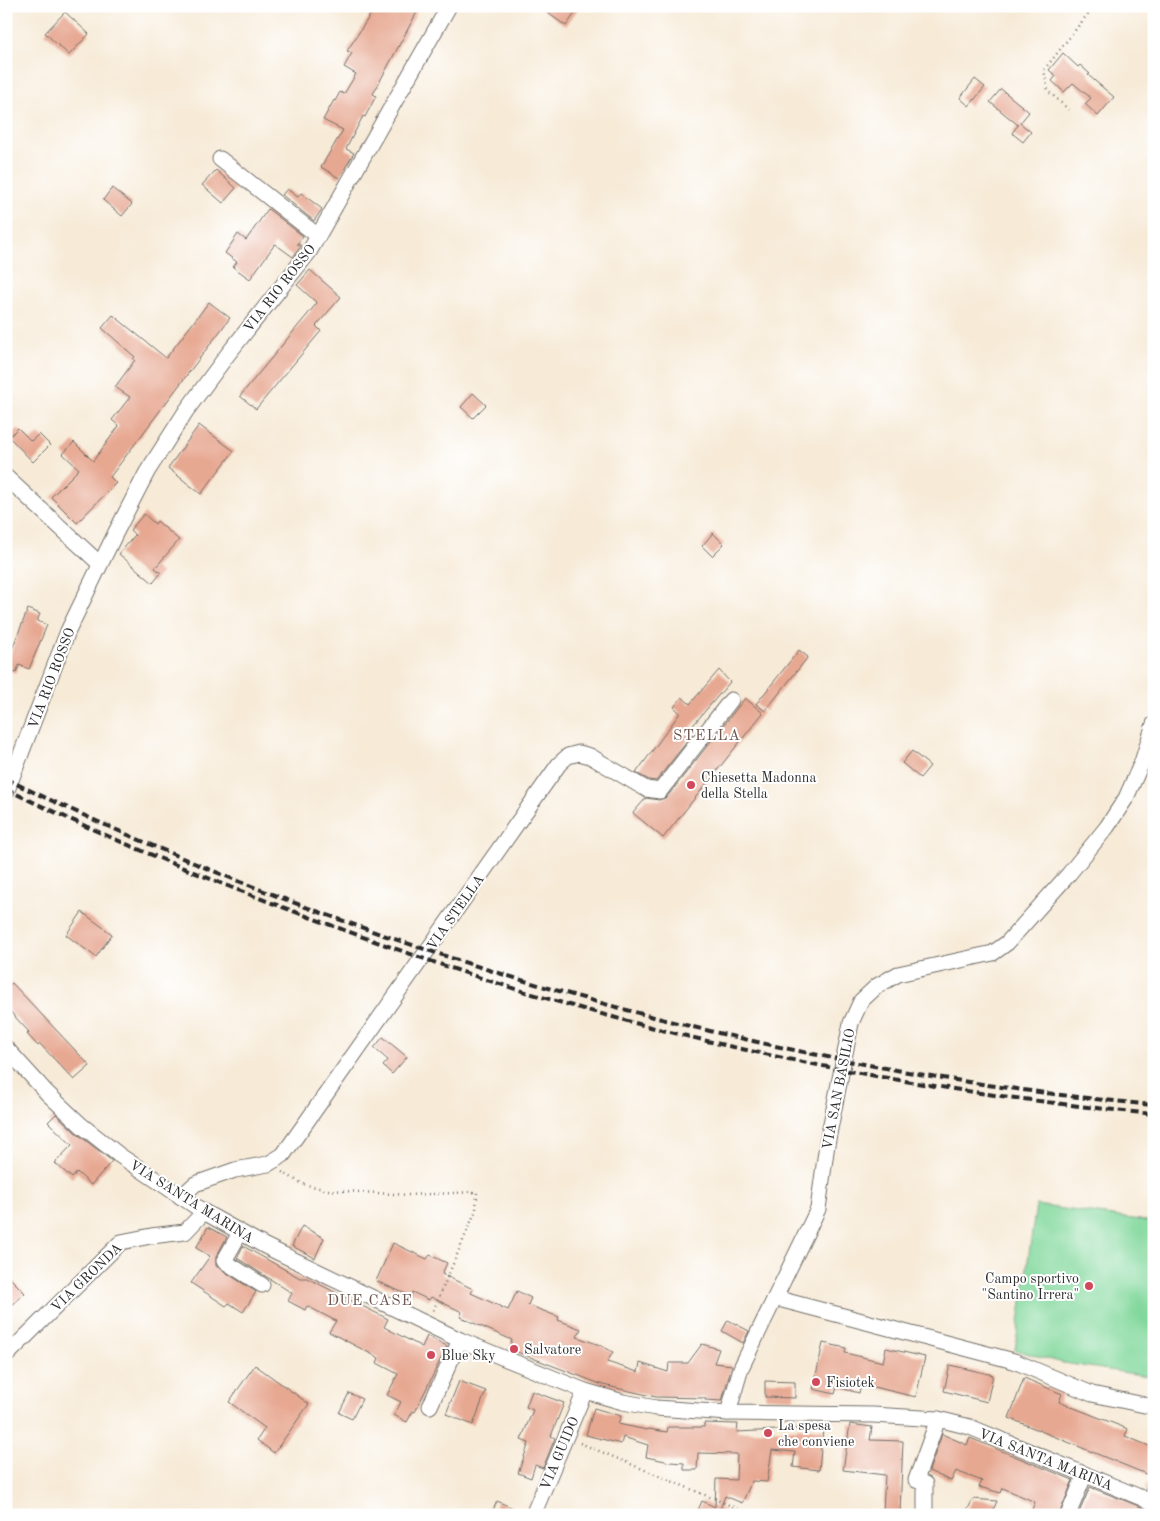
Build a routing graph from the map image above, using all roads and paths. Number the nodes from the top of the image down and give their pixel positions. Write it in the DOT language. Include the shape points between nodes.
graph roads {
  1 [pos="449,6"];
  2 [pos="1094,6"];
  3 [pos="1069,110"];
  4 [pos="220,159"];
  5 [pos="318,236"];
  6 [pos="6,477"];
  7 [pos="100,564"];
  8 [pos="730,700"];
  9 [pos="1154,724"];
  10 [pos="6,793"];
  11 [pos="6,1048"];
  12 [pos="268,1164"];
  13 [pos="181,1197"];
  14 [pos="204,1212"];
  15 [pos="240,1233"];
  16 [pos="262,1285"];
  17 [pos="775,1298"];
  18 [pos="428,1324"];
  19 [pos="460,1340"];
  20 [pos="6,1356"];
  21 [pos="585,1391"];
  22 [pos="430,1406"];
  23 [pos="1154,1408"];
  24 [pos="728,1413"];
  25 [pos="938,1419"];
  26 [pos="565,1436"];
  27 [pos="1085,1474"];
  28 [pos="1154,1503"];
  29 [pos="925,1514"];
  30 [pos="533,1515"];
  31 [pos="753,1515"];
  32 [pos="1068,1515"];
  1 -- 5 [label="street, VIA RIO ROSSO"];
  2 -- 3 [label="path" via="1044,70 1048,91"];
  4 -- 5 [label="street"];
  5 -- 7 [label="street, VIA RIO ROSSO" via="186,412 147,472"];
  6 -- 7 [label="street"];
  7 -- 10 [label="street, VIA RIO ROSSO" via="68,632"];
  8 -- 12 [label="street, VIA STELLA" via="660,791 646,789 590,756 579,753 568,756 559,764 283,1155"];
  9 -- 17 [label="street, VIA SAN BASILIO" via="1126,798 1107,827 1007,943 984,956 898,974 877,986 861,1001 850,1023 818,1208"];
  11 -- 13 [label="street, VIA SANTA MARINA" via="81,1125"];
  12 -- 13 [label="street, VIA STELLA" via="235,1170 195,1184"];
  12 -- 18 [label="path" via="303,1184 328,1190 409,1195 477,1192 476,1210"];
  13 -- 14 [label="street, VIA SANTA MARINA"];
  14 -- 15 [label="street, VIA SANTA MARINA"];
  14 -- 20 [label="street, VIA GRONDA" via="185,1232 121,1242"];
  15 -- 16 [label="street" via="224,1260"];
  15 -- 18 [label="street, VIA SANTA MARINA"];
  17 -- 23 [label="street" via="1014,1361 1092,1394"];
  17 -- 24 [label="street, VIA SAN BASILIO" via="741,1368"];
  18 -- 19 [label="street, VIA SANTA MARINA"];
  19 -- 21 [label="street, VIA SANTA MARINA"];
  19 -- 22 [label="street"];
  21 -- 24 [label="street, VIA SANTA MARINA" via="656,1408"];
  21 -- 26 [label="street, VIA GUIDO"];
  24 -- 25 [label="street, VIA SANTA MARINA"];
  25 -- 27 [label="street, VIA SANTA MARINA" via="970,1428"];
  25 -- 29 [label="street" via="916,1480 925,1484"];
  26 -- 30 [label="street, VIA GUIDO"];
  26 -- 31 [label="path"];
  27 -- 28 [label="street, VIA SANTA MARINA"];
  27 -- 32 [label="street"];
}
